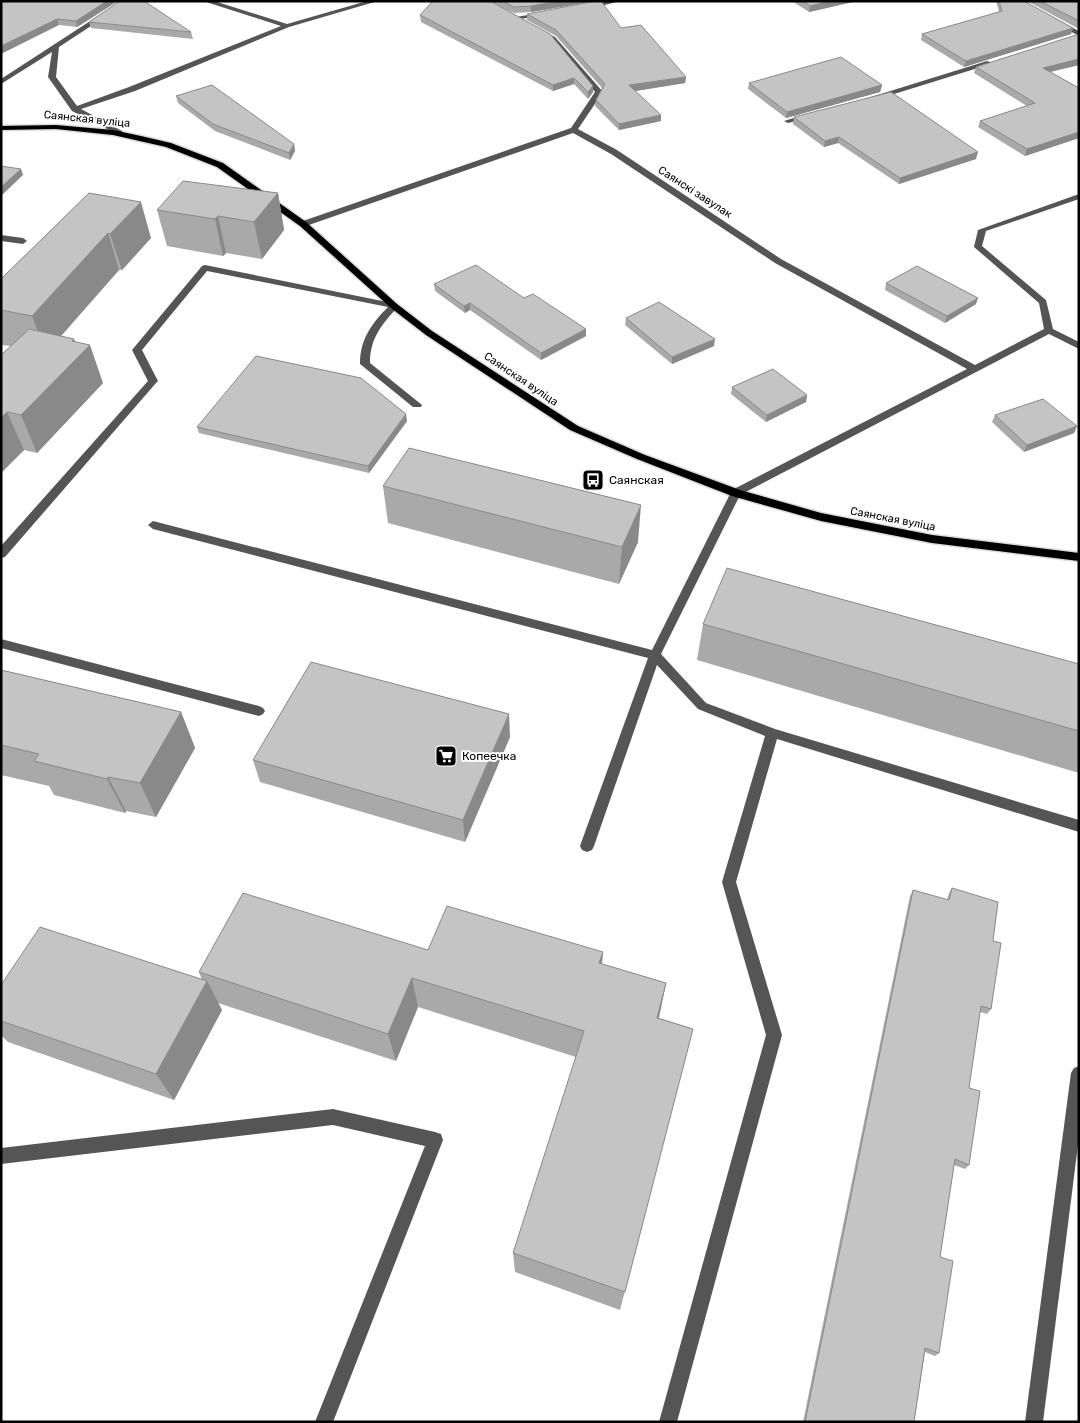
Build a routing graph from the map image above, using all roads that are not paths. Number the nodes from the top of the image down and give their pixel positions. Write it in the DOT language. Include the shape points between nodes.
graph roads {
  1 [pos="126,1"];
  2 [pos="206,1"];
  3 [pos="375,1"];
  4 [pos="618,1"];
  5 [pos="581,8"];
  6 [pos="553,12"];
  7 [pos="506,14"];
  8 [pos="514,18"];
  9 [pos="1052,20"];
  10 [pos="287,26"];
  11 [pos="1079,35"];
  12 [pos="1070,39"];
  13 [pos="56,48"];
  14 [pos="995,62"];
  15 [pos="1,82"];
  16 [pos="864,100"];
  17 [pos="75,109"];
  18 [pos="817,113"];
  19 [pos="788,121"];
  20 [pos="1,128"];
  21 [pos="574,130"];
  22 [pos="119,133"];
  23 [pos="1079,196"];
  24 [pos="303,224"];
  25 [pos="1,238"];
  26 [pos="23,241"];
  27 [pos="394,306"];
  28 [pos="1049,330"];
  29 [pos="1079,346"];
  30 [pos="975,369"];
  31 [pos="417,405"];
  32 [pos="736,493"];
  33 [pos="153,525"];
  34 [pos="1,554"];
  35 [pos="1079,557"];
  36 [pos="1,643"];
  37 [pos="655,655"];
  38 [pos="259,711"];
  39 [pos="772,733"];
  40 [pos="1079,826"];
  41 [pos="587,846"];
  42 [pos="1079,1073"];
  43 [pos="1,1156"];
  44 [pos="324,1422"];
  45 [pos="668,1422"];
  46 [pos="1034,1422"];
  1 -- 13 [label="street"];
  2 -- 10 [label="street"];
  3 -- 10 [label="street, Саянская вуліца"];
  4 -- 5 [label="street"];
  6 -- 8 [label="street"];
  7 -- 8 [label="street"];
  8 -- 21 [label="street" via="553,38 599,92"];
  9 -- 11 [label="street"];
  10 -- 17 [label="street, Саянская вуліца"];
  11 -- 12 [label="street"];
  13 -- 15 [label="street"];
  13 -- 17 [label="street" via="52,77"];
  14 -- 16 [label="street"];
  17 -- 22 [label="street"];
  18 -- 19 [label="street"];
  20 -- 22 [label="main road, Саянская вуліца" via="29,126"];
  21 -- 24 [label="street"];
  21 -- 30 [label="street, Саянскі завулак" via="614,152 778,260"];
  22 -- 24 [label="main road, Саянская вуліца" via="175,146 220,165"];
  23 -- 28 [label="street" via="982,230 978,247 1044,302"];
  24 -- 27 [label="main road, Саянская вуліца"];
  25 -- 26 [label="street"];
  27 -- 31 [label="street" via="373,329 364,349 365,364"];
  27 -- 32 [label="main road, Саянская вуліца" via="429,333 574,428"];
  27 -- 34 [label="street" via="206,268 137,350 154,381"];
  28 -- 29 [label="street"];
  28 -- 30 [label="street"];
  30 -- 32 [label="street"];
  32 -- 35 [label="main road, Саянская вуліца" via="821,517 932,540"];
  32 -- 37 [label="street"];
  33 -- 37 [label="street"];
  36 -- 38 [label="street"];
  37 -- 39 [label="street" via="702,706"];
  37 -- 41 [label="street"];
  39 -- 40 [label="street"];
  39 -- 45 [label="street" via="729,882 774,1035"];
  42 -- 46 [label="street"];
  43 -- 44 [label="street" via="332,1117 435,1140"];
}
